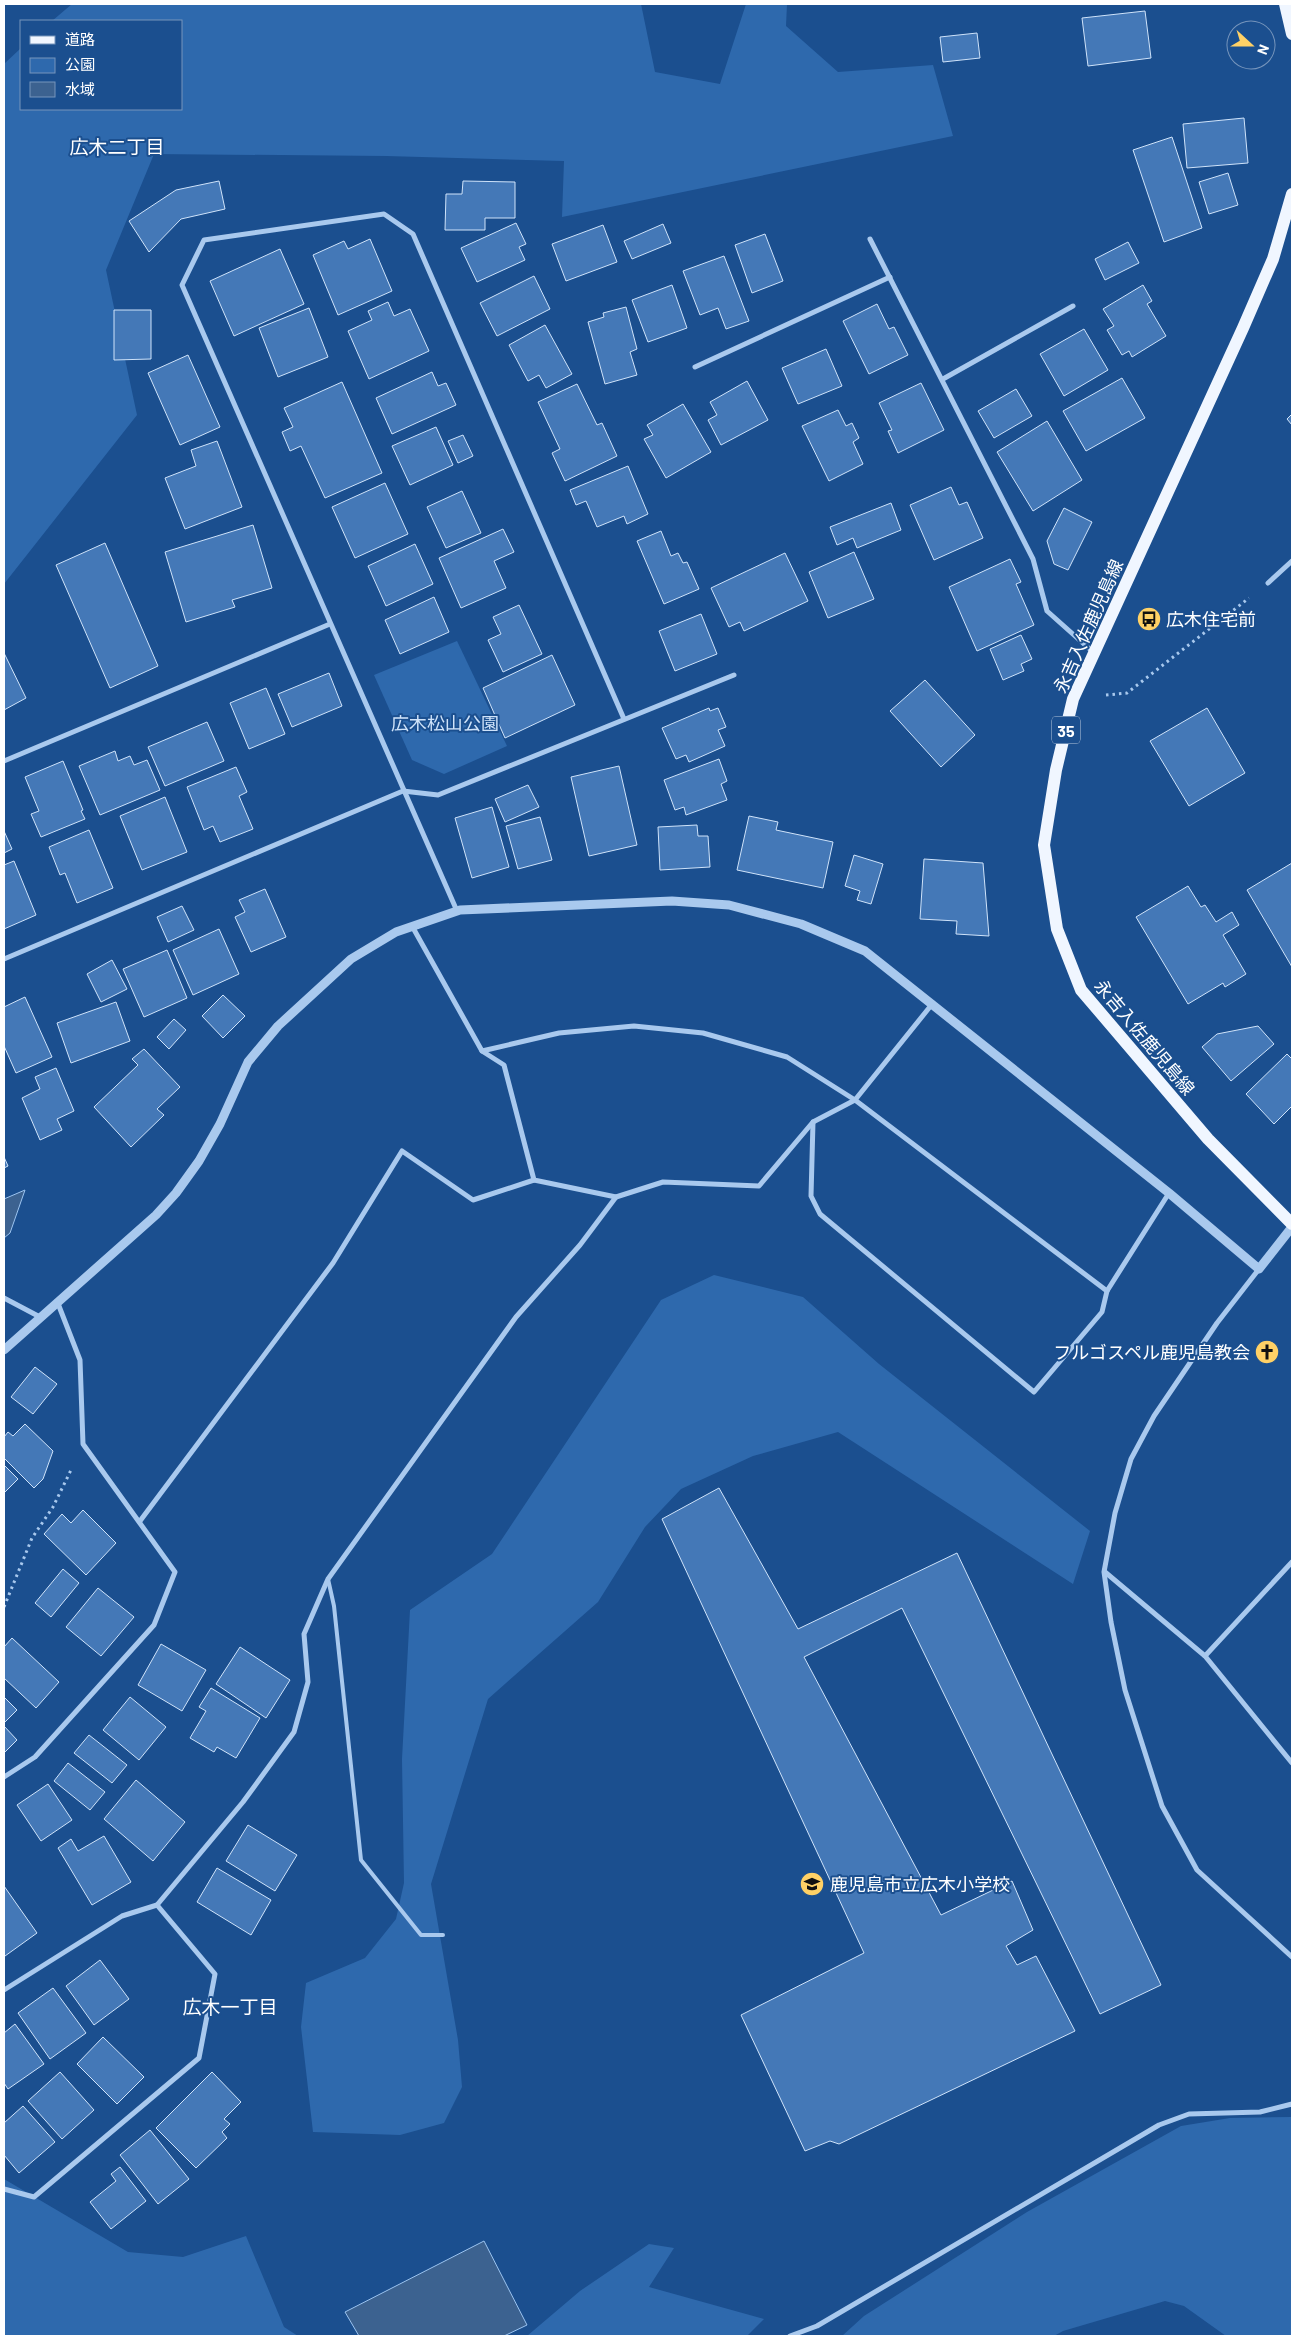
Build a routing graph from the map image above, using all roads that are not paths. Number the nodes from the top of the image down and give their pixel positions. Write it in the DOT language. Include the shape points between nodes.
graph roads {
  1 [pos="1285,4"];
  2 [pos="1292,34"];
  3 [pos="1292,194"];
  4 [pos="870,239"];
  5 [pos="890,278"];
  6 [pos="1073,306"];
  7 [pos="695,366"];
  8 [pos="943,379"];
  9 [pos="1292,561"];
  10 [pos="1268,583"];
  11 [pos="330,624"];
  12 [pos="1093,652"];
  13 [pos="734,674"];
  14 [pos="624,719"];
  15 [pos="4,761"];
  16 [pos="403,791"];
  17 [pos="457,912"];
  18 [pos="412,926"];
  19 [pos="4,960"];
  20 [pos="933,1003"];
  21 [pos="482,1051"];
  22 [pos="855,1100"];
  23 [pos="812,1122"];
  24 [pos="534,1180"];
  25 [pos="1169,1193"];
  26 [pos="616,1197"];
  27 [pos="1292,1226"];
  28 [pos="1259,1269"];
  29 [pos="1107,1291"];
  30 [pos="4,1298"];
  31 [pos="57,1301"];
  32 [pos="40,1317"];
  33 [pos="4,1350"];
  34 [pos="140,1521"];
  35 [pos="1292,1562"];
  36 [pos="1104,1572"];
  37 [pos="328,1579"];
  38 [pos="1205,1656"];
  39 [pos="1292,1763"];
  40 [pos="4,1778"];
  41 [pos="157,1905"];
  42 [pos="443,1935"];
  43 [pos="1292,1957"];
  44 [pos="4,1990"];
  45 [pos="1292,2104"];
  46 [pos="4,2189"];
  47 [pos="790,2336"];
  1 -- 2 [label="main road"];
  3 -- 12 [label="main road, 永吉入佐鹿児島線 / 35" via="1273,259"];
  4 -- 5 [label="street"];
  5 -- 7 [label="street"];
  5 -- 8 [label="street"];
  6 -- 8 [label="street"];
  8 -- 12 [label="street" via="1033,559 1047,611"];
  9 -- 10 [label="street"];
  11 -- 14 [label="street" via="182,284 204,240 384,214 414,234"];
  11 -- 15 [label="street"];
  11 -- 16 [label="street"];
  12 -- 27 [label="main road, 永吉入佐鹿児島線 / 35" via="1073,699 1056,770 1044,845 1057,930 1081,990 1208,1139"];
  13 -- 14 [label="street"];
  14 -- 16 [label="street" via="438,795"];
  16 -- 17 [label="street"];
  16 -- 19 [label="street"];
  17 -- 18 [label="street"];
  17 -- 20 [label="street" via="672,901 729,905 801,924 865,951"];
  18 -- 21 [label="street"];
  18 -- 31 [label="street" via="351,959 278,1026 248,1062 220,1124 176,1193 156,1215"];
  20 -- 22 [label="street"];
  20 -- 25 [label="street"];
  21 -- 22 [label="street" via="559,1033 634,1026 702,1033 787,1057"];
  21 -- 24 [label="street" via="504,1065"];
  22 -- 23 [label="street"];
  22 -- 29 [label="street"];
  23 -- 26 [label="street" via="759,1186 663,1182"];
  23 -- 29 [label="street" via="811,1196 820,1214 1034,1392 1102,1312"];
  24 -- 26 [label="street"];
  24 -- 34 [label="street" via="473,1200 402,1151 333,1263"];
  25 -- 28 [label="street"];
  25 -- 29 [label="street"];
  26 -- 37 [label="street" via="580,1245 516,1317"];
  27 -- 28 [label="street"];
  28 -- 36 [label="street" via="1154,1416 1131,1459 1115,1513"];
  30 -- 32 [label="street"];
  31 -- 32 [label="street"];
  31 -- 34 [label="street" via="80,1360 83,1444"];
  32 -- 33 [label="street"];
  34 -- 40 [label="street" via="175,1572 154,1625 35,1757"];
  35 -- 38 [label="street"];
  36 -- 38 [label="street"];
  36 -- 43 [label="street" via="1125,1690 1162,1806 1197,1870"];
  37 -- 41 [label="street" via="304,1634 308,1682 294,1732 243,1802"];
  37 -- 42 [label="lane" via="334,1606 361,1860 421,1936"];
  38 -- 39 [label="street"];
  41 -- 44 [label="street" via="122,1916"];
  41 -- 46 [label="street" via="215,1974 199,2058 34,2197"];
  45 -- 47 [label="street" via="1260,2112 1189,2114 1159,2125 817,2326"];
}
